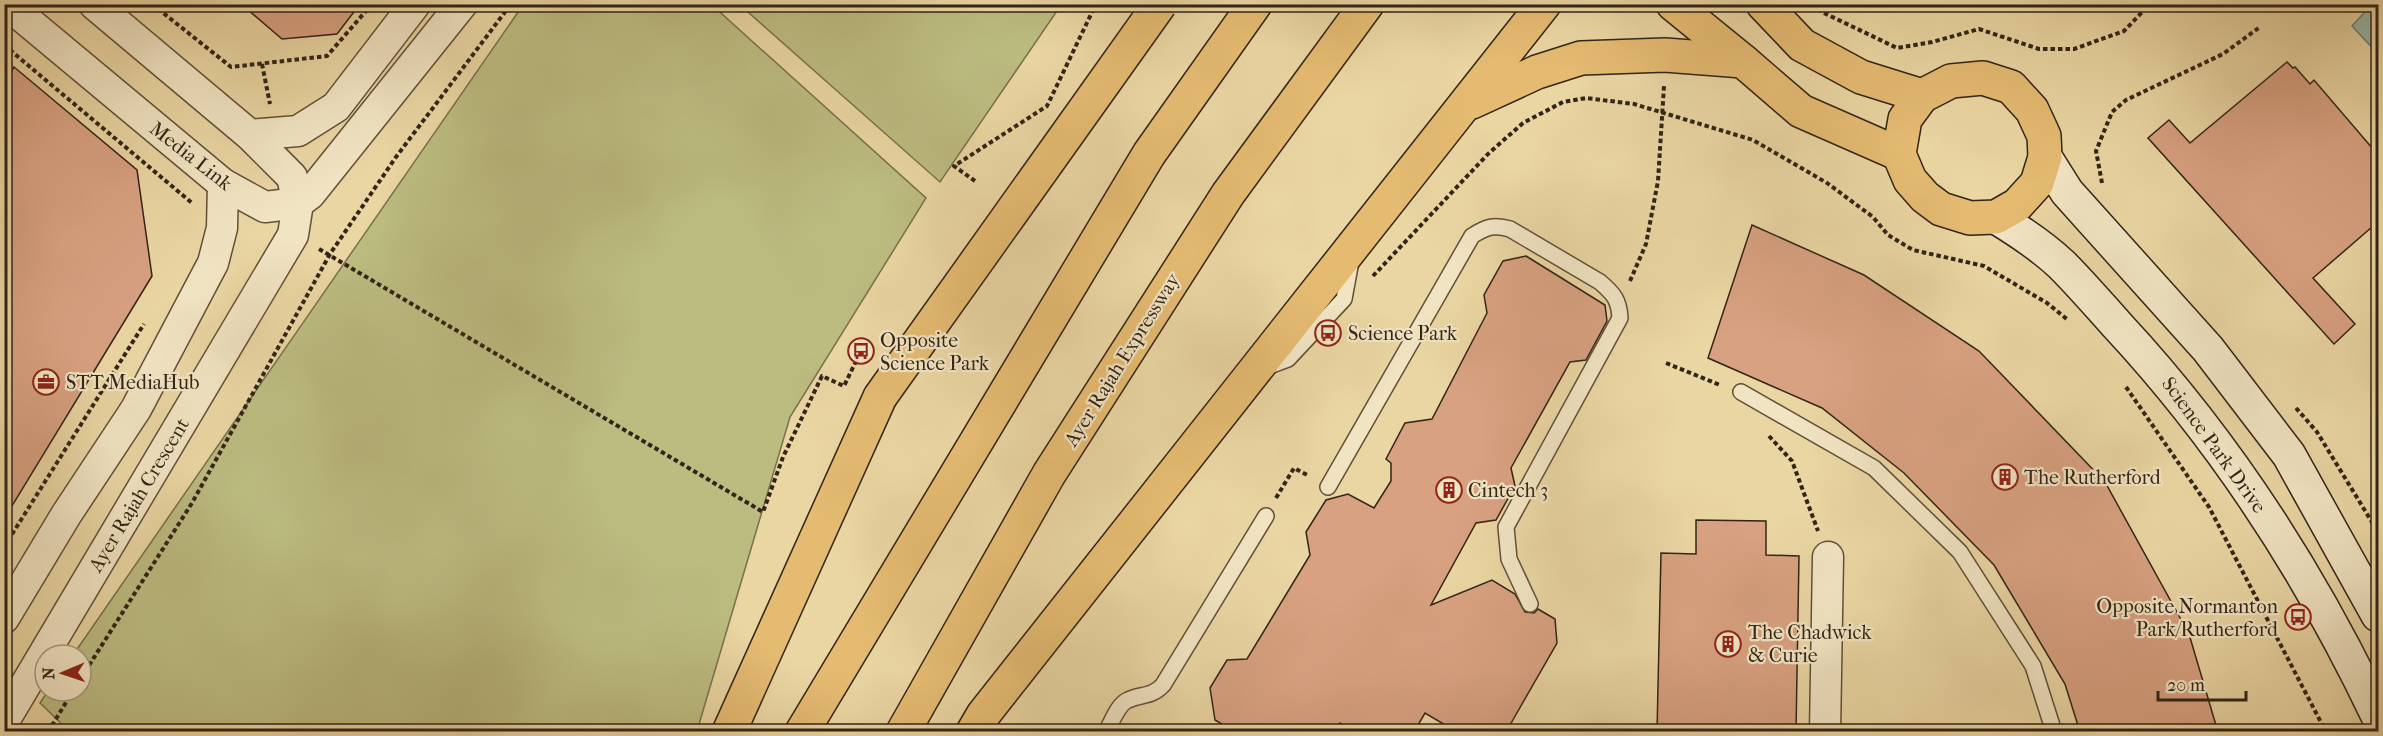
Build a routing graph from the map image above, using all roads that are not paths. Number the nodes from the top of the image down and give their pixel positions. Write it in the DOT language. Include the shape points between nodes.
graph roads {
  1 [pos="7,4"];
  2 [pos="94,4"];
  3 [pos="415,4"];
  4 [pos="462,4"];
  5 [pos="1160,4"];
  6 [pos="1255,4"];
  7 [pos="1366,4"];
  8 [pos="1544,4"];
  9 [pos="1672,4"];
  10 [pos="1763,4"];
  11 [pos="1743,61"];
  12 [pos="1922,96"];
  13 [pos="1467,105"];
  14 [pos="263,134"];
  15 [pos="1899,154"];
  16 [pos="2045,157"];
  17 [pos="223,184"];
  18 [pos="298,203"];
  19 [pos="1996,217"];
  20 [pos="1734,392"];
  21 [pos="1328,487"];
  22 [pos="1266,516"];
  23 [pos="1828,558"];
  24 [pos="1530,604"];
  25 [pos="2379,615"];
  26 [pos="4,618"];
  27 [pos="2379,716"];
  28 [pos="4,721"];
  29 [pos="729,732"];
  30 [pos="802,732"];
  31 [pos="903,732"];
  32 [pos="973,732"];
  33 [pos="1106,732"];
  34 [pos="1825,732"];
  35 [pos="2054,732"];
  1 -- 17 [label="street, Media Link"];
  2 -- 14 [label="street"];
  3 -- 14 [label="street" via="336,108 298,131"];
  4 -- 18 [label="street" via="322,180"];
  5 -- 29 [label="highway, bridge" via="880,397"];
  6 -- 30 [label="highway" via="1149,154"];
  7 -- 31 [label="highway, Ayer Rajah Expressway" via="1221,204 1049,474"];
  8 -- 13 [label="highway"];
  9 -- 11 [label="highway"];
  10 -- 12 [label="highway" via="1802,45 1861,77"];
  11 -- 13 [label="highway" via="1665,55 1581,58 1537,72"];
  11 -- 15 [label="highway" via="1801,111"];
  12 -- 15 [label="highway" via="1905,119"];
  12 -- 16 [label="highway" via="1952,81 1983,78 2011,87 2032,110 2044,136"];
  13 -- 32 [label="highway"];
  14 -- 18 [label="street" via="292,177"];
  15 -- 19 [label="highway" via="1910,180 1941,208 1970,218"];
  16 -- 19 [label="highway" via="2037,183 2017,205"];
  16 -- 25 [label="main road" via="2067,192 2208,349 2289,455"];
  17 -- 18 [label="street, Media Link" via="265,207"];
  17 -- 26 [label="street" via="222,228 213,263 136,409"];
  18 -- 28 [label="street, Ayer Rajah Crescent" via="293,235"];
  19 -- 27 [label="main road, Science Park Drive" via="2061,264 2160,371 2247,487 2346,649"];
  20 -- 35 [label="lane" via="1874,468 1960,552 2033,666"];
  21 -- 24 [label="lane" via="1472,236 1497,225 1510,229 1614,293 1620,318 1506,527 1509,559"];
  22 -- 33 [label="lane" via="1163,685 1156,693 1122,704"];
  23 -- 34 [label="street"];
}
